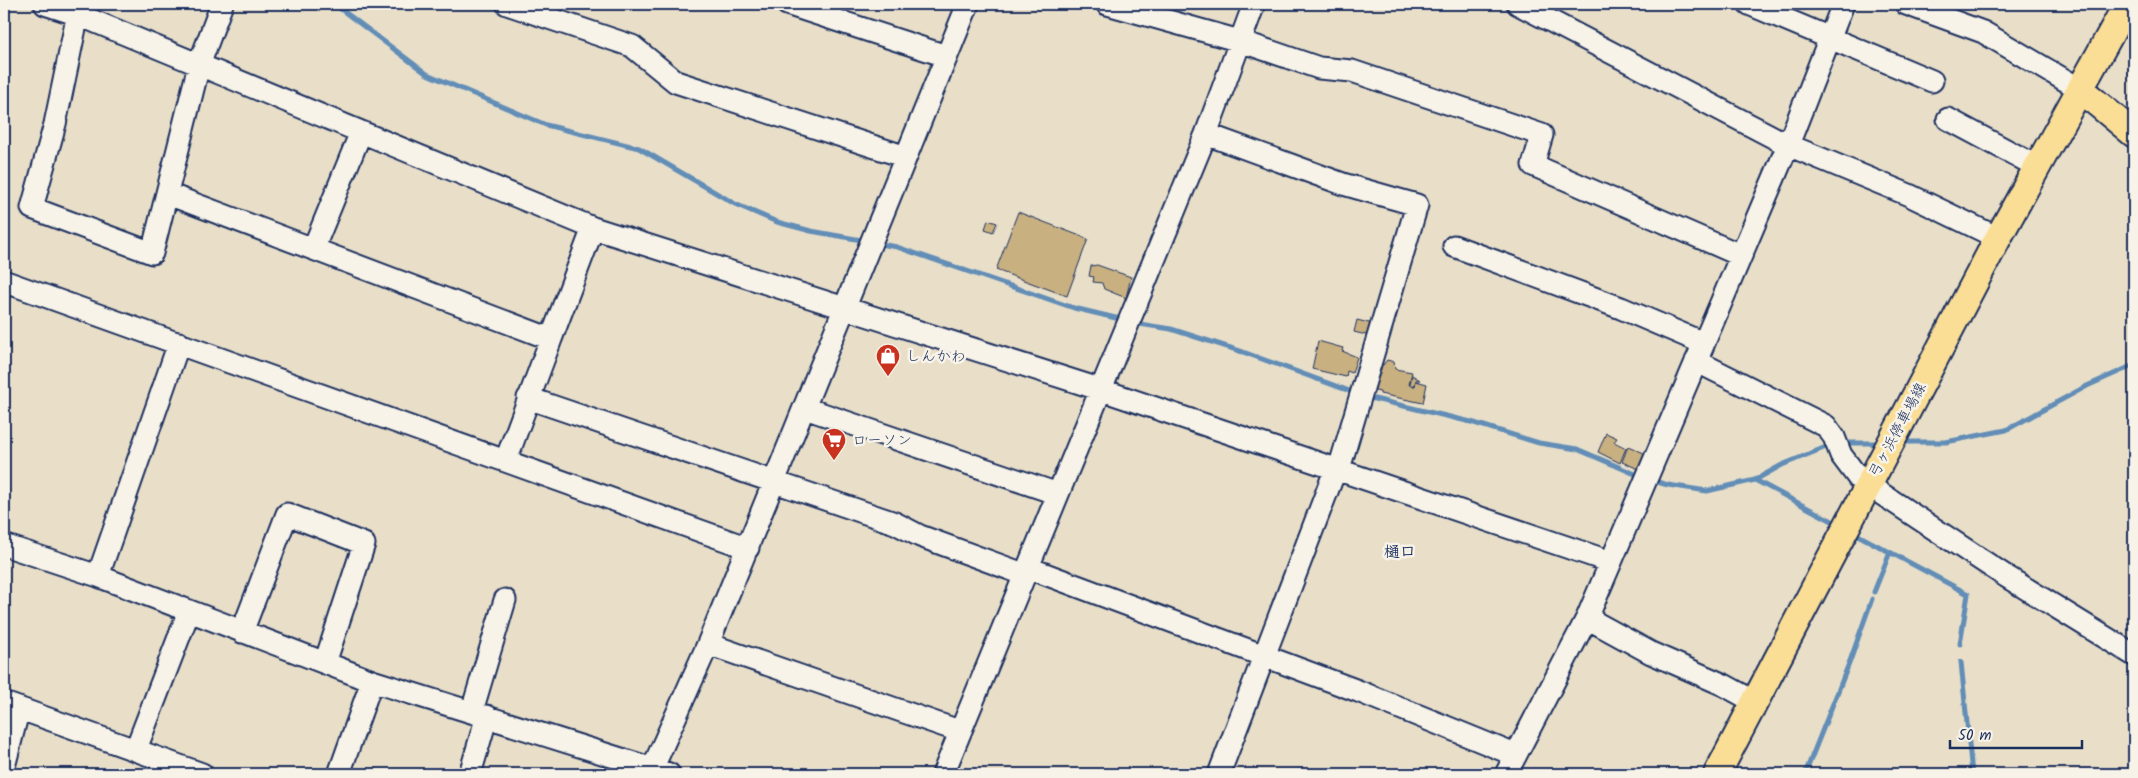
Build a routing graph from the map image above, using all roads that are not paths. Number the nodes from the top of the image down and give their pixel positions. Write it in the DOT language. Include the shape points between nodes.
graph roads {
  1 [pos="44,4"];
  2 [pos="222,4"];
  3 [pos="507,4"];
  4 [pos="787,4"];
  5 [pos="968,4"];
  6 [pos="1107,4"];
  7 [pos="1254,4"];
  8 [pos="1518,4"];
  9 [pos="1749,4"];
  10 [pos="1843,4"];
  11 [pos="1906,4"];
  12 [pos="2127,4"];
  13 [pos="79,9"];
  14 [pos="1829,37"];
  15 [pos="1240,41"];
  16 [pos="946,56"];
  17 [pos="199,65"];
  18 [pos="1932,81"];
  19 [pos="2080,89"];
  20 [pos="1948,119"];
  21 [pos="360,132"];
  22 [pos="1206,134"];
  23 [pos="2134,134"];
  24 [pos="1788,145"];
  25 [pos="906,157"];
  26 [pos="2038,167"];
  27 [pos="168,194"];
  28 [pos="593,228"];
  29 [pos="1998,238"];
  30 [pos="1454,246"];
  31 [pos="314,248"];
  32 [pos="1740,255"];
  33 [pos="4,287"];
  34 [pos="845,310"];
  35 [pos="551,339"];
  36 [pos="179,343"];
  37 [pos="1700,352"];
  38 [pos="1102,390"];
  39 [pos="528,398"];
  40 [pos="805,408"];
  41 [pos="506,460"];
  42 [pos="1338,468"];
  43 [pos="774,481"];
  44 [pos="1867,485"];
  45 [pos="1058,494"];
  46 [pos="4,545"];
  47 [pos="748,548"];
  48 [pos="1611,562"];
  49 [pos="1027,571"];
  50 [pos="98,576"];
  51 [pos="505,600"];
  52 [pos="188,611"];
  53 [pos="1587,618"];
  54 [pos="242,632"];
  55 [pos="708,644"];
  56 [pos="2134,655"];
  57 [pos="1265,656"];
  58 [pos="325,663"];
  59 [pos="372,681"];
  60 [pos="1755,702"];
  61 [pos="11,706"];
  62 [pos="480,714"];
  63 [pos="959,731"];
  64 [pos="136,749"];
  65 [pos="1510,765"];
  66 [pos="4,767"];
  67 [pos="657,772"];
  68 [pos="202,774"];
  69 [pos="339,774"];
  70 [pos="470,774"];
  71 [pos="943,774"];
  72 [pos="1219,774"];
  73 [pos="1717,774"];
  1 -- 13 [label="street"];
  2 -- 17 [label="street"];
  3 -- 25 [label="street" via="632,46 676,82"];
  4 -- 16 [label="street"];
  5 -- 16 [label="street"];
  6 -- 15 [label="street"];
  7 -- 15 [label="street"];
  8 -- 24 [label="street"];
  9 -- 14 [label="street"];
  10 -- 14 [label="street"];
  11 -- 19 [label="street" via="1982,32"];
  12 -- 19 [label="main road, 弓ヶ浜停車場線"];
  13 -- 17 [label="street"];
  13 -- 27 [label="street" via="55,124 32,208 152,253"];
  14 -- 18 [label="street"];
  14 -- 24 [label="street"];
  15 -- 22 [label="street"];
  15 -- 32 [label="street" via="1319,68 1352,71 1542,135 1534,165"];
  16 -- 25 [label="street"];
  17 -- 21 [label="street"];
  17 -- 27 [label="street"];
  19 -- 23 [label="main road"];
  19 -- 26 [label="main road, 弓ヶ浜停車場線"];
  20 -- 26 [label="street"];
  21 -- 28 [label="street"];
  21 -- 31 [label="street"];
  22 -- 38 [label="street"];
  22 -- 42 [label="street" via="1343,184 1417,205"];
  24 -- 29 [label="street" via="1909,195"];
  24 -- 32 [label="street"];
  25 -- 34 [label="street"];
  26 -- 29 [label="main road, 弓ヶ浜停車場線"];
  27 -- 31 [label="street"];
  28 -- 34 [label="street"];
  28 -- 35 [label="street"];
  29 -- 44 [label="main road, 弓ヶ浜停車場線"];
  30 -- 37 [label="street" via="1612,304"];
  31 -- 35 [label="street"];
  32 -- 37 [label="street"];
  33 -- 36 [label="street" via="6,282"];
  34 -- 38 [label="street"];
  34 -- 40 [label="street"];
  35 -- 39 [label="street"];
  36 -- 41 [label="street"];
  36 -- 50 [label="street"];
  37 -- 44 [label="street" via="1826,426 1841,455"];
  37 -- 48 [label="street"];
  38 -- 42 [label="street"];
  38 -- 45 [label="street"];
  39 -- 41 [label="street"];
  39 -- 43 [label="street"];
  40 -- 43 [label="street"];
  40 -- 45 [label="street"];
  41 -- 47 [label="street"];
  42 -- 48 [label="street"];
  42 -- 57 [label="street"];
  43 -- 47 [label="street"];
  43 -- 49 [label="street" via="895,523 920,536"];
  44 -- 56 [label="street"];
  44 -- 60 [label="main road, 弓ヶ浜停車場線"];
  45 -- 49 [label="street"];
  46 -- 50 [label="street"];
  47 -- 55 [label="street"];
  48 -- 53 [label="street"];
  49 -- 57 [label="street"];
  49 -- 63 [label="street"];
  50 -- 52 [label="street"];
  51 -- 62 [label="street"];
  52 -- 54 [label="street"];
  52 -- 64 [label="street"];
  53 -- 60 [label="street" via="1651,653"];
  53 -- 65 [label="street"];
  54 -- 58 [label="street"];
  54 -- 58 [label="street" via="287,514 364,544"];
  55 -- 63 [label="street"];
  55 -- 67 [label="street"];
  57 -- 65 [label="street" via="1358,691"];
  57 -- 72 [label="street"];
  58 -- 59 [label="street"];
  59 -- 62 [label="street"];
  59 -- 69 [label="street"];
  60 -- 73 [label="main road, 弓ヶ浜停車場線"];
  61 -- 64 [label="street"];
  61 -- 66 [label="street"];
  62 -- 67 [label="street"];
  62 -- 70 [label="street"];
  63 -- 71 [label="street"];
  64 -- 68 [label="street"];
}
